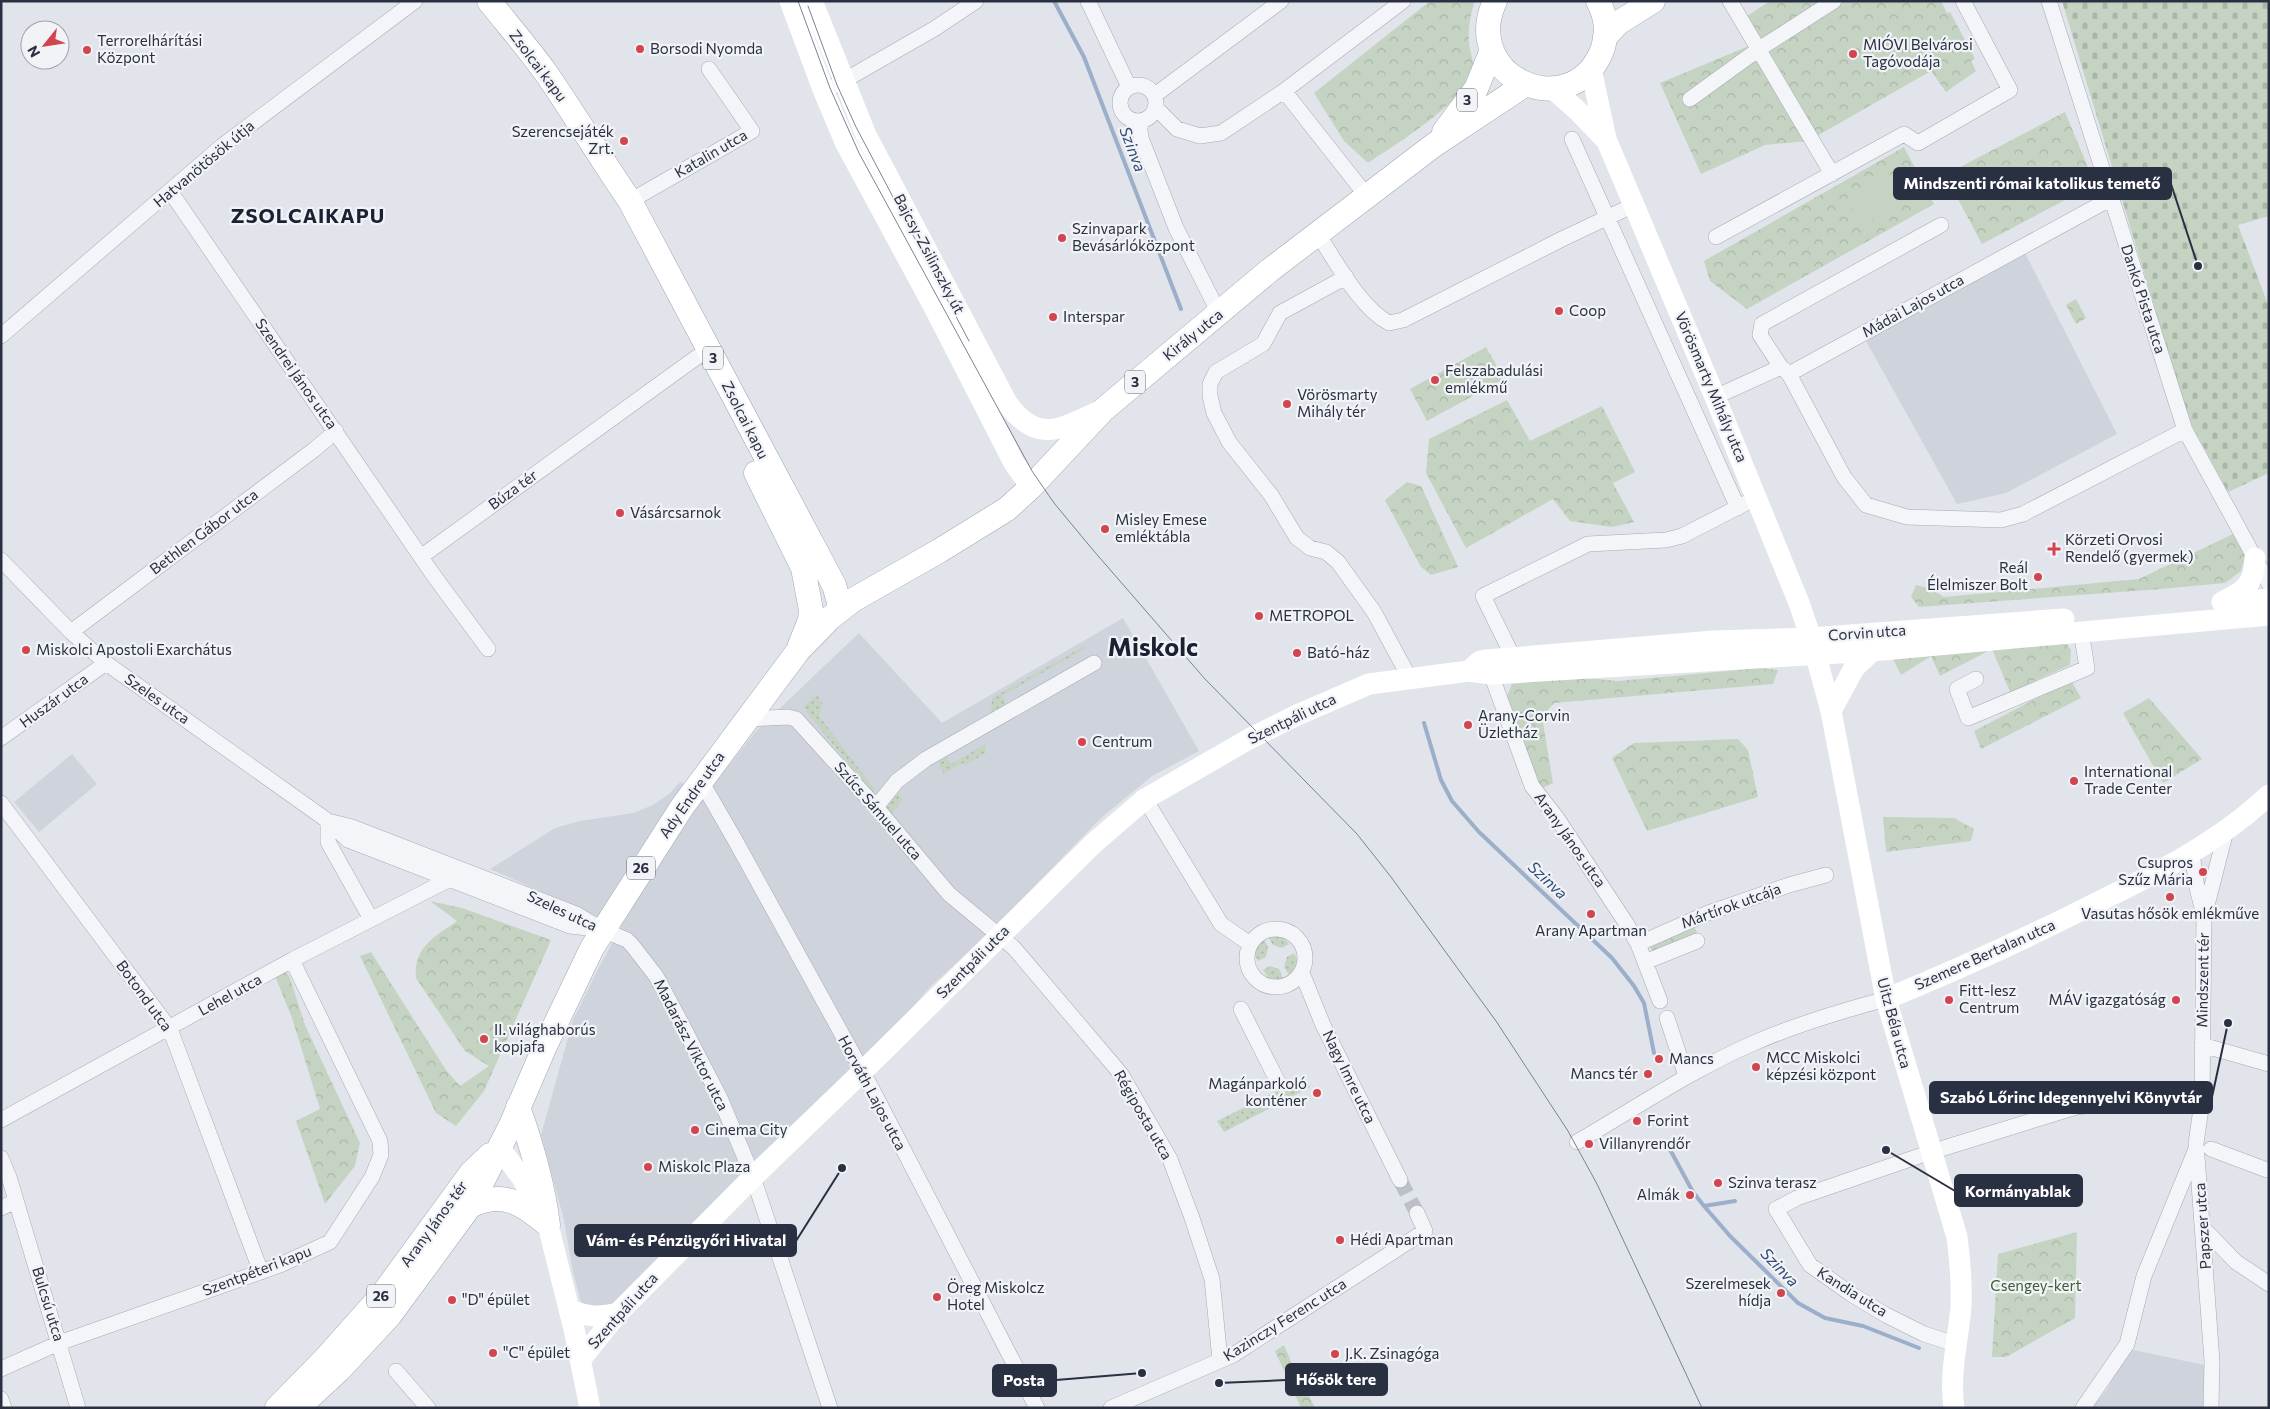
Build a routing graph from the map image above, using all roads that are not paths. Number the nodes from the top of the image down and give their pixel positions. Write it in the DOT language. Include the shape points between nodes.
graph roads {
  1 [pos="415,1"];
  2 [pos="489,1"];
  3 [pos="790,1"];
  4 [pos="812,1"];
  5 [pos="976,1"];
  6 [pos="1088,1"];
  7 [pos="1281,1"];
  8 [pos="1403,1"];
  9 [pos="1495,1"];
  10 [pos="1653,1"];
  11 [pos="1730,1"];
  12 [pos="1834,1"];
  13 [pos="1963,1"];
  14 [pos="2049,1"];
  15 [pos="1600,2"];
  16 [pos="961,6"];
  17 [pos="1605,37"];
  18 [pos="1492,50"];
  19 [pos="1759,50"];
  20 [pos="709,69"];
  21 [pos="1591,69"];
  22 [pos="843,82"];
  23 [pos="1526,84"];
  24 [pos="1130,87"];
  25 [pos="1552,88"];
  26 [pos="1284,91"];
  27 [pos="824,92"];
  28 [pos="1690,99"];
  29 [pos="1156,102"];
  30 [pos="1139,121"];
  31 [pos="1572,138"];
  32 [pos="1606,139"];
  33 [pos="1434,145"];
  34 [pos="600,158"];
  35 [pos="1832,174"];
  36 [pos="170,192"];
  37 [pos="1366,195"];
  38 [pos="2110,199"];
  39 [pos="630,201"];
  40 [pos="1634,205"];
  41 [pos="1608,217"];
  42 [pos="1941,225"];
  43 [pos="1317,233"];
  44 [pos="1716,237"];
  45 [pos="1346,277"];
  46 [pos="1220,313"];
  47 [pos="1,336"];
  48 [pos="697,357"];
  49 [pos="1785,371"];
  50 [pos="1715,397"];
  51 [pos="1103,410"];
  52 [pos="2186,430"];
  53 [pos="336,431"];
  54 [pos="1031,487"];
  55 [pos="1756,497"];
  56 [pos="1738,508"];
  57 [pos="422,556"];
  58 [pos="2255,558"];
  59 [pos="1,560"];
  60 [pos="803,568"];
  61 [pos="2269,584"];
  62 [pos="2269,600"];
  63 [pos="1799,603"];
  64 [pos="2219,604"];
  65 [pos="841,609"];
  66 [pos="2269,615"];
  67 [pos="810,620"];
  68 [pos="2081,631"];
  69 [pos="71,632"];
  70 [pos="1767,639"];
  71 [pos="1814,647"];
  72 [pos="488,649"];
  73 [pos="798,651"];
  74 [pos="1872,651"];
  75 [pos="1513,657"];
  76 [pos="1789,657"];
  77 [pos="106,663"];
  78 [pos="1094,663"];
  79 [pos="1482,668"];
  80 [pos="1438,674"];
  81 [pos="1409,677"];
  82 [pos="1976,679"];
  83 [pos="1831,711"];
  84 [pos="746,719"];
  85 [pos="1,738"];
  86 [pos="701,781"];
  87 [pos="2269,795"];
  88 [pos="1145,799"];
  89 [pos="1,802"];
  90 [pos="876,807"];
  91 [pos="328,821"];
  92 [pos="2226,831"];
  93 [pos="2192,853"];
  94 [pos="451,873"];
  95 [pos="1826,875"];
  96 [pos="2204,915"];
  97 [pos="372,919"];
  98 [pos="603,930"];
  99 [pos="999,936"];
  100 [pos="1697,941"];
  101 [pos="1250,944"];
  102 [pos="1638,944"];
  103 [pos="292,960"];
  104 [pos="1645,962"];
  105 [pos="1302,973"];
  106 [pos="1886,999"];
  107 [pos="1660,1001"];
  108 [pos="1240,1009"];
  109 [pos="1667,1018"];
  110 [pos="170,1029"];
  111 [pos="2202,1045"];
  112 [pos="2269,1064"];
  113 [pos="1686,1076"];
  114 [pos="866,1079"];
  115 [pos="1278,1082"];
  116 [pos="2202,1102"];
  117 [pos="518,1107"];
  118 [pos="1,1120"];
  119 [pos="1577,1142"];
  120 [pos="499,1147"];
  121 [pos="2204,1148"];
  122 [pos="1931,1152"];
  123 [pos="1,1158"];
  124 [pos="2267,1170"];
  125 [pos="753,1177"];
  126 [pos="1400,1180"];
  127 [pos="16,1200"];
  128 [pos="470,1206"];
  129 [pos="1,1208"];
  130 [pos="1417,1213"];
  131 [pos="548,1225"];
  132 [pos="2203,1228"];
  133 [pos="261,1272"];
  134 [pos="2269,1284"];
  135 [pos="569,1309"];
  136 [pos="618,1313"];
  137 [pos="59,1343"];
  138 [pos="1955,1344"];
  139 [pos="581,1359"];
  140 [pos="1220,1360"];
  141 [pos="1,1369"];
  142 [pos="396,1371"];
  143 [pos="1,1399"];
  144 [pos="587,1403"];
  145 [pos="4,1408"];
  146 [pos="78,1408"];
  147 [pos="277,1408"];
  148 [pos="298,1408"];
  149 [pos="428,1408"];
  150 [pos="830,1408"];
  151 [pos="1037,1408"];
  152 [pos="1111,1408"];
  153 [pos="1954,1408"];
  154 [pos="2083,1408"];
  155 [pos="2212,1408"];
  1 -- 36 [label="street, Hatvanötösök útja" via="222,146"];
  2 -- 34 [label="main road, Zsolcai kapu / 3" via="545,71"];
  3 -- 27 [label="street, Bajcsy-Zsilinszky út"];
  4 -- 22 [label="street, Bajcsy-Zsilinszky út"];
  5 -- 16 [label="street"];
  6 -- 24 [label="street"];
  7 -- 29 [label="street"];
  8 -- 26 [label="street"];
  9 -- 18 [label="main road" via="1488,24"];
  10 -- 17 [label="main road" via="1618,23"];
  11 -- 19 [label="street"];
  12 -- 19 [label="street"];
  13 -- 35 [label="street" via="2010,90 1918,143 1904,134"];
  14 -- 38 [label="street, Dankó Pista utca"];
  15 -- 17 [label="main road" via="1605,19"];
  16 -- 22 [label="street"];
  17 -- 21 [label="main road"];
  18 -- 23 [label="main road" via="1508,74"];
  18 -- 33 [label="main road, Király utca / 3" via="1476,89"];
  19 -- 28 [label="street"];
  19 -- 35 [label="street"];
  20 -- 39 [label="street, Katalin utca" via="752,131"];
  21 -- 25 [label="main road" via="1573,82"];
  21 -- 32 [label="street, Vörösmarty Mihály utca"];
  22 -- 27 [label="street"];
  22 -- 51 [label="street, Bajcsy-Zsilinszky út" via="866,134 1015,414 1024,423 1044,430"];
  23 -- 25 [label="main road"];
  23 -- 33 [label="main road, Király utca / 3"];
  24 -- 29 [label="street" via="1143,85 1150,89"];
  24 -- 30 [label="street" via="1123,94 1120,107 1128,118"];
  25 -- 32 [label="street, Vörösmarty Mihály utca"];
  26 -- 29 [label="street" via="1221,133 1200,136 1177,129"];
  26 -- 37 [label="street"];
  27 -- 54 [label="street, Bajcsy-Zsilinszky út" via="845,142 1014,463"];
  29 -- 30 [label="street" via="1149,118"];
  30 -- 46 [label="street" via="1141,138 1176,228"];
  31 -- 41 [label="street"];
  32 -- 40 [label="street, Vörösmarty Mihály utca"];
  33 -- 37 [label="main road, Király utca / 3"];
  34 -- 39 [label="main road, Zsolcai kapu / 3"];
  34 -- 48 [label="main road, Zsolcai kapu / 3" via="618,207"];
  35 -- 44 [label="street"];
  36 -- 47 [label="street, Hatvanötösök útja"];
  36 -- 53 [label="street, Szendrei János utca"];
  37 -- 43 [label="main road, Király utca / 3"];
  38 -- 49 [label="street, Mádai Lajos utca"];
  38 -- 52 [label="street, Dankó Pista utca"];
  39 -- 65 [label="main road, Zsolcai kapu / 3" via="834,585"];
  40 -- 41 [label="street"];
  40 -- 50 [label="street, Vörösmarty Mihály utca"];
  41 -- 45 [label="street" via="1404,320 1389,324 1367,305"];
  41 -- 56 [label="street"];
  42 -- 49 [label="street" via="1762,324 1760,336"];
  43 -- 45 [label="street"];
  43 -- 46 [label="main road, Király utca / 3"];
  45 -- 81 [label="street" via="1280,313 1263,344 1216,372 1210,384 1214,413 1229,442 1271,495 1297,538 1310,548 1326,552 1357,587"];
  46 -- 51 [label="main road, Király utca / 3"];
  48 -- 57 [label="street, Búza tér"];
  48 -- 60 [label="main road, Zsolcai kapu / 3"];
  49 -- 50 [label="street, Mádai Lajos utca"];
  49 -- 52 [label="street" via="1844,477 1866,505 1907,517 2001,520 2023,514"];
  50 -- 55 [label="street, Vörösmarty Mihály utca"];
  51 -- 54 [label="main road, Király utca / 3"];
  52 -- 58 [label="street, Dankó Pista utca"];
  53 -- 57 [label="street, Szendrei János utca"];
  53 -- 69 [label="street, Bethlen Gábor utca"];
  54 -- 65 [label="main road, Ady Endre utca / 3" via="995,517"];
  55 -- 56 [label="street"];
  55 -- 63 [label="street, Vörösmarty Mihály utca"];
  56 -- 75 [label="street" via="1700,528 1666,540 1588,544 1483,596"];
  57 -- 72 [label="street"];
  58 -- 61 [label="street, Dankó Pista utca"];
  58 -- 64 [label="street" via="2248,586"];
  59 -- 69 [label="street, Szeles utca"];
  60 -- 65 [label="main road, 3" via="820,597"];
  60 -- 67 [label="main road" via="810,598"];
  62 -- 64 [label="street, Corvin utca"];
  63 -- 70 [label="street" via="1791,620 1778,634"];
  63 -- 71 [label="street, Vörösmarty Mihály utca"];
  64 -- 71 [label="street, Corvin utca"];
  65 -- 67 [label="main road, Ady Endre utca"];
  65 -- 73 [label="main road, Ady Endre utca / 26"];
  66 -- 68 [label="street, Corvin utca"];
  67 -- 73 [label="main road"];
  68 -- 74 [label="street, Corvin utca"];
  68 -- 82 [label="street" via="2087,668 1968,718 1957,689"];
  69 -- 77 [label="street, Szeles utca"];
  70 -- 71 [label="street, Corvin utca"];
  70 -- 75 [label="street, Corvin utca" via="1714,640"];
  71 -- 74 [label="street, Corvin utca"];
  71 -- 76 [label="street, Corvin utca"];
  71 -- 83 [label="street, Uitz Béla utca"];
  73 -- 84 [label="main road, Ady Endre utca / 26"];
  74 -- 83 [label="street" via="1854,668"];
  75 -- 79 [label="street, Corvin utca"];
  76 -- 79 [label="street, Corvin utca"];
  76 -- 83 [label="street" via="1811,673"];
  77 -- 85 [label="street, Huszár utca"];
  77 -- 91 [label="street, Szeles utca"];
  78 -- 90 [label="street" via="926,759 897,781"];
  79 -- 80 [label="street, Corvin utca"];
  79 -- 102 [label="street, Arany János utca" via="1532,786 1557,818"];
  80 -- 81 [label="street, Szentpáli utca"];
  81 -- 88 [label="street, Szentpáli utca" via="1368,684 1297,715"];
  83 -- 106 [label="street, Uitz Béla utca"];
  84 -- 86 [label="main road, Ady Endre utca / 26"];
  84 -- 90 [label="street, Szűcs Sámuel utca" via="796,719"];
  86 -- 98 [label="main road, Ady Endre utca / 26"];
  86 -- 114 [label="street, Horváth Lajos utca"];
  87 -- 92 [label="street, Szemere Bertalan utca"];
  88 -- 99 [label="street, Szentpáli utca" via="1094,843"];
  88 -- 101 [label="street" via="1221,924"];
  89 -- 110 [label="street, Botond utca"];
  90 -- 99 [label="street, Szűcs Sámuel utca" via="949,894"];
  91 -- 94 [label="street, Szeles utca" via="352,827"];
  91 -- 97 [label="street" via="328,842"];
  92 -- 93 [label="street, Szemere Bertalan utca"];
  92 -- 96 [label="street, Mindszent tér"];
  93 -- 96 [label="street, Mindszent tér"];
  93 -- 106 [label="street, Szemere Bertalan utca" via="1966,967"];
  94 -- 97 [label="street, Lehel utca"];
  94 -- 98 [label="street, Szeles utca" via="576,914"];
  95 -- 102 [label="street, Mártírok utcája" via="1708,913"];
  96 -- 111 [label="street, Mindszent tér"];
  97 -- 103 [label="street, Lehel utca"];
  98 -- 117 [label="main road, Ady Endre utca / 26" via="583,964"];
  98 -- 125 [label="street, Madarász Viktor utca" via="627,940 656,976 720,1098"];
  99 -- 114 [label="street, Szentpáli utca"];
  99 -- 140 [label="street, Régiposta utca" via="1014,948 1121,1074 1157,1133 1192,1218 1212,1280"];
  100 -- 104 [label="street"];
  101 -- 105 [label="street" via="1247,963 1250,972 1264,985 1281,987"];
  101 -- 105 [label="street" via="1262,932 1278,928 1287,930 1301,941 1304,948 1306,957"];
  102 -- 104 [label="street, Arany János utca"];
  103 -- 110 [label="street, Lehel utca"];
  103 -- 133 [label="street, Szentpéteri kapu" via="380,1141 381,1155 372,1177 330,1242"];
  104 -- 107 [label="street, Arany János utca"];
  105 -- 126 [label="street, Nagy Imre utca" via="1323,1024"];
  106 -- 113 [label="street, Szemere Bertalan utca" via="1807,1022 1755,1042"];
  106 -- 122 [label="street, Uitz Béla utca"];
  108 -- 115 [label="street"];
  109 -- 113 [label="street"];
  110 -- 118 [label="street, Lehel utca"];
  110 -- 133 [label="street, Botond utca"];
  111 -- 112 [label="street"];
  111 -- 116 [label="street, Papszer utca"];
  113 -- 119 [label="street, Szemere Bertalan utca"];
  114 -- 125 [label="street, Szentpáli utca"];
  114 -- 151 [label="street, Horváth Lajos utca"];
  116 -- 121 [label="street, Papszer utca"];
  116 -- 122 [label="street" via="2125,1101 2076,1107"];
  117 -- 120 [label="main road, 26"];
  117 -- 131 [label="main road" via="538,1165"];
  120 -- 128 [label="main road, 26"];
  120 -- 131 [label="street" via="522,1178"];
  120 -- 147 [label="main road, Arany János tér / 26" via="471,1173 382,1295 326,1360"];
  121 -- 124 [label="street"];
  121 -- 132 [label="street, Papszer utca"];
  121 -- 154 [label="street" via="2144,1276 2127,1344"];
  122 -- 138 [label="street, Uitz Béla utca" via="1957,1236 1962,1276"];
  122 -- 138 [label="street, Kandia utca" via="1797,1198 1776,1209 1810,1265 1877,1310"];
  123 -- 127 [label="street, Bulcsú utca"];
  125 -- 136 [label="street, Szentpáli utca"];
  125 -- 150 [label="street, Madarász Viktor utca"];
  127 -- 129 [label="street"];
  127 -- 137 [label="street, Bulcsú utca"];
  128 -- 131 [label="main road" via="501,1198 525,1206"];
  128 -- 148 [label="main road, Arany János tér / 26" via="390,1315"];
  130 -- 140 [label="street, Kazinczy Ferenc utca" via="1425,1231 1233,1355"];
  131 -- 135 [label="street"];
  132 -- 134 [label="street" via="2236,1262"];
  132 -- 155 [label="street, Papszer utca"];
  133 -- 137 [label="street, Szentpéteri kapu"];
  135 -- 136 [label="street" via="588,1317"];
  135 -- 139 [label="street"];
  136 -- 139 [label="street, Szentpáli utca"];
  137 -- 141 [label="street, Szentpéteri kapu"];
  137 -- 146 [label="street, Bulcsú utca"];
  138 -- 153 [label="street, Uitz Béla utca" via="1951,1387"];
  139 -- 144 [label="street"];
  140 -- 152 [label="street, Kazinczy Ferenc utca"];
  142 -- 149 [label="street"];
  143 -- 145 [label="street"];
}
